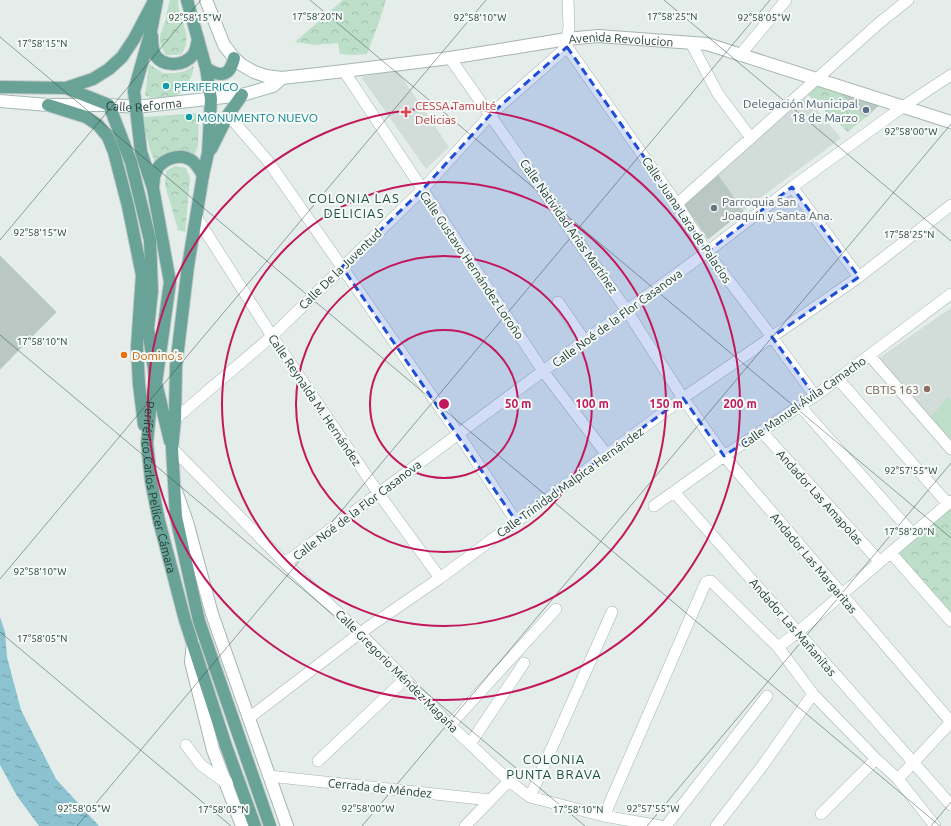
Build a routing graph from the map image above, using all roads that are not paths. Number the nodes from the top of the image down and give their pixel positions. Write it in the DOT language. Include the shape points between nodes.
graph roads {
  1 [pos="156,0"];
  2 [pos="187,0"];
  3 [pos="206,0"];
  4 [pos="568,0"];
  5 [pos="786,0"];
  6 [pos="908,0"];
  7 [pos="151,31"];
  8 [pos="198,39"];
  9 [pos="567,43"];
  10 [pos="691,43"];
  11 [pos="740,55"];
  12 [pos="234,58"];
  13 [pos="450,58"];
  14 [pos="206,68"];
  15 [pos="344,71"];
  16 [pos="951,75"];
  17 [pos="282,78"];
  18 [pos="816,80"];
  19 [pos="0,87"];
  20 [pos="66,88"];
  21 [pos="242,95"];
  22 [pos="211,99"];
  23 [pos="0,101"];
  24 [pos="48,105"];
  25 [pos="109,105"];
  26 [pos="904,106"];
  27 [pos="136,107"];
  28 [pos="491,114"];
  29 [pos="228,115"];
  30 [pos="951,122"];
  31 [pos="751,138"];
  32 [pos="208,153"];
  33 [pos="203,175"];
  34 [pos="792,187"];
  35 [pos="153,188"];
  36 [pos="422,190"];
  37 [pos="677,204"];
  38 [pos="951,205"];
  39 [pos="197,218"];
  40 [pos="707,252"];
  41 [pos="342,267"];
  42 [pos="858,277"];
  43 [pos="951,294"];
  44 [pos="558,302"];
  45 [pos="627,311"];
  46 [pos="272,336"];
  47 [pos="772,336"];
  48 [pos="585,340"];
  49 [pos="870,356"];
  50 [pos="543,371"];
  51 [pos="838,379"];
  52 [pos="156,383"];
  53 [pos="815,396"];
  54 [pos="683,398"];
  55 [pos="800,406"];
  56 [pos="176,419"];
  57 [pos="761,431"];
  58 [pos="459,434"];
  59 [pos="147,443"];
  60 [pos="172,448"];
  61 [pos="951,450"];
  62 [pos="607,455"];
  63 [pos="724,456"];
  64 [pos="175,488"];
  65 [pos="674,492"];
  66 [pos="379,494"];
  67 [pos="950,503"];
  68 [pos="654,506"];
  69 [pos="516,521"];
  70 [pos="912,534"];
  71 [pos="891,553"];
  72 [pos="880,562"];
  73 [pos="285,564"];
  74 [pos="440,578"];
  75 [pos="842,594"];
  76 [pos="556,609"];
  77 [pos="612,612"];
  78 [pos="951,621"];
  79 [pos="798,632"];
  80 [pos="360,633"];
  81 [pos="193,640"];
  82 [pos="778,647"];
  83 [pos="524,663"];
  84 [pos="405,679"];
  85 [pos="813,694"];
  86 [pos="768,696"];
  87 [pos="249,718"];
  88 [pos="951,722"];
  89 [pos="450,725"];
  90 [pos="470,744"];
  91 [pos="186,745"];
  92 [pos="226,746"];
  93 [pos="213,750"];
  94 [pos="876,759"];
  95 [pos="318,761"];
  96 [pos="913,762"];
  97 [pos="269,776"];
  98 [pos="238,779"];
  99 [pos="898,779"];
  100 [pos="509,781"];
  101 [pos="226,783"];
  102 [pos="530,797"];
  103 [pos="490,800"];
  104 [pos="951,805"];
  105 [pos="821,814"];
  106 [pos="604,816"];
  107 [pos="242,826"];
  108 [pos="255,826"];
  109 [pos="270,826"];
  110 [pos="287,826"];
  111 [pos="465,826"];
  112 [pos="660,826"];
  113 [pos="666,826"];
  114 [pos="716,826"];
  115 [pos="935,826"];
  1 -- 7 [label="main road, Periférico Carlos Pellicer Cámara"];
  1 -- 20 [label="main road" via="122,57 93,79"];
  2 -- 8 [label="main road, Periférico Carlos Pellicer Cámara"];
  3 -- 12 [label="street" via="224,45"];
  4 -- 9 [label="street" via="570,28"];
  5 -- 11 [label="street"];
  6 -- 18 [label="street"];
  7 -- 8 [label="main road" via="155,54 163,62 174,65 194,54"];
  7 -- 27 [label="main road, Periférico Carlos Pellicer Cámara" via="134,91"];
  8 -- 14 [label="main road, Periférico Carlos Pellicer Cámara"];
  9 -- 10 [label="street, Avenida Revolucion" via="598,36"];
  9 -- 13 [label="street, Avenida Revolucion"];
  9 -- 28 [label="street, Calle De la Juventud"];
  9 -- 37 [label="street, Calle Juana Lara de Palacios"];
  10 -- 11 [label="street, Avenida Revolucion" via="707,44"];
  10 -- 31 [label="street" via="718,94"];
  11 -- 18 [label="street, Avenida Revolucion"];
  12 -- 14 [label="main road" via="232,66 224,74 219,75"];
  12 -- 17 [label="street" via="254,72"];
  13 -- 15 [label="street, Avenida Revolucion"];
  13 -- 28 [label="street, Calle Natividad Arias Martínez"];
  14 -- 22 [label="main road, Periférico Carlos Pellicer Cámara"];
  15 -- 17 [label="street, Avenida Revolucion"];
  15 -- 36 [label="street, Calle Gustavo Hernández Loroño"];
  16 -- 26 [label="street, Calle Noé de la Flor Casanova"];
  17 -- 21 [label="street, Calle Reforma" via="273,86"];
  18 -- 26 [label="street, Avenida Revolucion"];
  18 -- 31 [label="street"];
  19 -- 20 [label="main road"];
  20 -- 25 [label="main road"];
  21 -- 22 [label="street, Calle Reforma"];
  21 -- 29 [label="main road"];
  22 -- 27 [label="street, Calle Reforma"];
  22 -- 32 [label="main road, Periférico Carlos Pellicer Cámara"];
  23 -- 24 [label="street, Calle Reforma"];
  24 -- 25 [label="street, Calle Reforma"];
  24 -- 59 [label="main road" via="86,117 98,125 108,137 114,152 142,275 137,347"];
  25 -- 27 [label="street, Calle Reforma"];
  25 -- 52 [label="main road" via="131,162 150,240 152,291 148,328"];
  26 -- 30 [label="street, Avenida Revolucion"];
  26 -- 34 [label="street, Calle Noé de la Flor Casanova"];
  27 -- 35 [label="main road, Periférico Carlos Pellicer Cámara" via="141,152"];
  28 -- 36 [label="street, Calle De la Juventud"];
  28 -- 45 [label="street, Calle Natividad Arias Martínez"];
  29 -- 32 [label="main road"];
  29 -- 41 [label="street" via="268,161"];
  31 -- 37 [label="street"];
  32 -- 33 [label="main road, Periférico Carlos Pellicer Cámara"];
  33 -- 35 [label="main road" via="192,160 173,157 160,165 155,174"];
  33 -- 39 [label="main road, Periférico Carlos Pellicer Cámara"];
  34 -- 40 [label="street, Calle Noé de la Flor Casanova"];
  34 -- 42 [label="street"];
  35 -- 52 [label="main road, Periférico Carlos Pellicer Cámara" via="170,282"];
  36 -- 41 [label="street, Calle De la Juventud"];
  36 -- 50 [label="street, Calle Gustavo Hernández Loroño"];
  37 -- 40 [label="street, Calle Juana Lara de Palacios"];
  38 -- 42 [label="street, Calle Trinidad Malpica Hernández"];
  39 -- 46 [label="street, Calle Reynalda M. Hernández"];
  39 -- 56 [label="main road, Periférico Carlos Pellicer Cámara" via="188,266 176,366"];
  40 -- 45 [label="street, Calle Noé de la Flor Casanova"];
  40 -- 47 [label="street, Calle Juana Lara de Palacios"];
  41 -- 46 [label="street, Calle De la Juventud"];
  41 -- 58 [label="street"];
  42 -- 47 [label="street, Calle Trinidad Malpica Hernández"];
  43 -- 49 [label="street, Calle Manuel Ávila Camacho"];
  44 -- 48 [label="street"];
  45 -- 48 [label="street, Calle Noé de la Flor Casanova"];
  45 -- 54 [label="street, Calle Natividad Arias Martínez"];
  46 -- 56 [label="street, Calle De la Juventud"];
  46 -- 66 [label="street, Calle Reynalda M. Hernández"];
  47 -- 53 [label="street, Calle Juana Lara de Palacios"];
  47 -- 54 [label="street, Calle Trinidad Malpica Hernández"];
  48 -- 50 [label="street, Calle Noé de la Flor Casanova"];
  49 -- 51 [label="street, Calle Manuel Ávila Camacho"];
  49 -- 61 [label="street"];
  50 -- 58 [label="street, Calle Noé de la Flor Casanova"];
  50 -- 62 [label="street, Calle Gustavo Hernández Loroño"];
  51 -- 53 [label="street, Calle Manuel Ávila Camacho"];
  51 -- 67 [label="street"];
  52 -- 59 [label="main road, Periférico Carlos Pellicer Cámara" via="151,401"];
  52 -- 60 [label="main road"];
  53 -- 55 [label="street, Calle Manuel Ávila Camacho"];
  54 -- 62 [label="street, Calle Trinidad Malpica Hernández"];
  54 -- 63 [label="street, Andador Las Margaritas"];
  55 -- 57 [label="street, Calle Manuel Ávila Camacho"];
  55 -- 70 [label="street"];
  56 -- 60 [label="main road, Periférico Carlos Pellicer Cámara"];
  57 -- 63 [label="street, Calle Manuel Ávila Camacho"];
  57 -- 72 [label="street, Andador Las Amapolas"];
  58 -- 66 [label="street, Calle Noé de la Flor Casanova"];
  58 -- 69 [label="street"];
  59 -- 81 [label="main road, Periférico Carlos Pellicer Cámara" via="159,521"];
  60 -- 64 [label="main road, Periférico Carlos Pellicer Cámara"];
  60 -- 73 [label="street, Calle Gregorio Méndez Magaña"];
  62 -- 69 [label="street, Calle Trinidad Malpica Hernández"];
  63 -- 65 [label="street, Calle Manuel Ávila Camacho"];
  63 -- 75 [label="street, Andador Las Margaritas"];
  64 -- 87 [label="street" via="212,614"];
  64 -- 109 [label="main road, Periférico Carlos Pellicer Cámara" via="176,517 199,621"];
  65 -- 68 [label="street, Calle Manuel Ávila Camacho"];
  65 -- 79 [label="street, Andador Las Mañanitas"];
  66 -- 73 [label="street, Calle Noé de la Flor Casanova"];
  66 -- 74 [label="street, Calle Reynalda M. Hernández"];
  67 -- 70 [label="street"];
  69 -- 74 [label="street, Calle Trinidad Malpica Hernández"];
  70 -- 71 [label="street"];
  71 -- 72 [label="street"];
  71 -- 78 [label="street"];
  72 -- 75 [label="street"];
  73 -- 80 [label="street, Calle Gregorio Méndez Magaña"];
  74 -- 80 [label="street, Calle Trinidad Malpica Hernández"];
  75 -- 79 [label="street"];
  75 -- 88 [label="street, Andador Las Margaritas"];
  76 -- 89 [label="street"];
  77 -- 102 [label="street"];
  79 -- 82 [label="street"];
  79 -- 96 [label="street, Andador Las Mañanitas"];
  80 -- 84 [label="street, Calle Gregorio Méndez Magaña"];
  80 -- 87 [label="street, Calle Trinidad Malpica Hernández"];
  81 -- 92 [label="main road, Periférico Carlos Pellicer Cámara"];
  81 -- 93 [label="street" via="191,662"];
  82 -- 85 [label="street"];
  82 -- 106 [label="street" via="711,581 706,582"];
  83 -- 90 [label="street"];
  84 -- 89 [label="street, Calle Gregorio Méndez Magaña"];
  84 -- 95 [label="street"];
  85 -- 94 [label="street"];
  85 -- 114 [label="street"];
  86 -- 113 [label="street"];
  87 -- 97 [label="street"];
  88 -- 96 [label="street"];
  89 -- 90 [label="street, Calle Gregorio Méndez Magaña"];
  90 -- 100 [label="street, Calle Gregorio Méndez Magaña"];
  91 -- 101 [label="street" via="201,765"];
  92 -- 93 [label="street"];
  92 -- 98 [label="main road, Periférico Carlos Pellicer Cámara"];
  93 -- 101 [label="street"];
  94 -- 99 [label="street"];
  94 -- 105 [label="street"];
  96 -- 99 [label="street"];
  96 -- 104 [label="street, Andador Las Mañanitas"];
  97 -- 103 [label="street, Cerrada de Méndez"];
  97 -- 110 [label="street"];
  98 -- 101 [label="street"];
  98 -- 108 [label="main road, Periférico Carlos Pellicer Cámara"];
  99 -- 115 [label="street"];
  100 -- 102 [label="street, Calle Gregorio Méndez Magaña"];
  100 -- 103 [label="street"];
  101 -- 107 [label="street"];
  102 -- 106 [label="street, Calle Gregorio Méndez Magaña"];
  103 -- 111 [label="street"];
  106 -- 112 [label="street, Calle Gregorio Méndez Magaña"];
}
